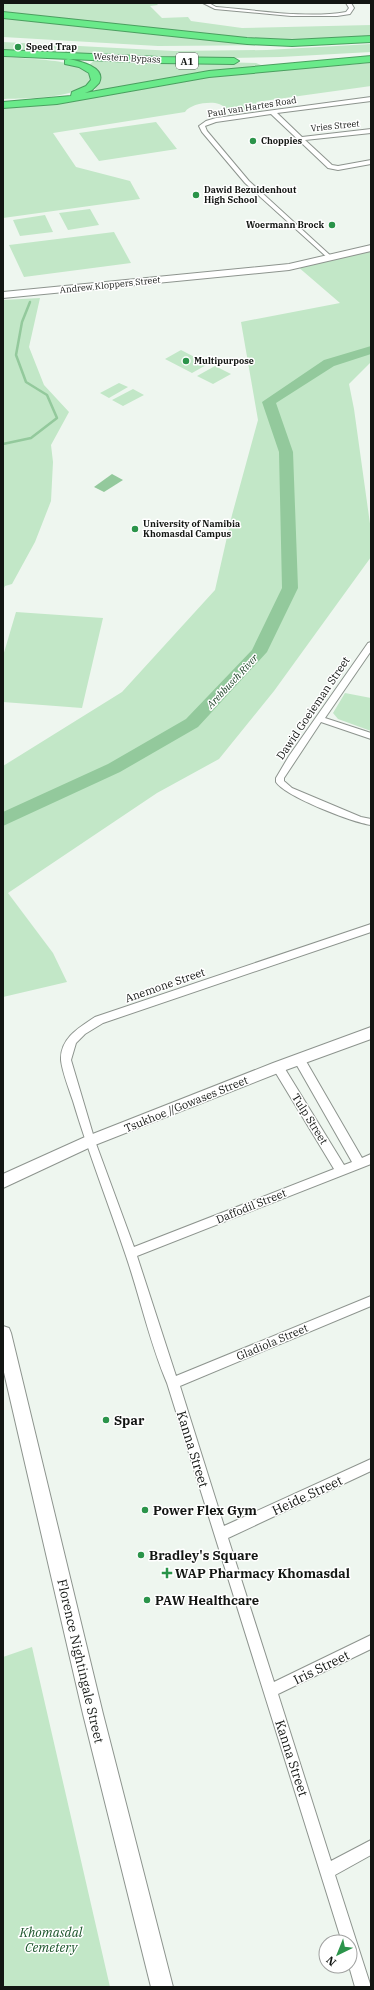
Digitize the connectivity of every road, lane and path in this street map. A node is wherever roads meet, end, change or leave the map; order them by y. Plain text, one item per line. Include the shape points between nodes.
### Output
1 (205, 3) edge
2 (348, 3) edge
3 (3, 15) edge
4 (371, 41) edge
5 (226, 49) dead end
6 (3, 53) edge
7 (371, 54) edge
8 (371, 59) edge
9 (371, 99) edge
10 (3, 101) edge
11 (3, 105) edge
12 (272, 112) junction
13 (371, 131) edge
14 (300, 139) junction
15 (371, 162) edge
16 (371, 248) edge
17 (330, 258) junction
18 (216, 274) junction
19 (3, 292) edge
20 (3, 295) edge
21 (371, 645) edge
22 (360, 659) junction
23 (371, 662) edge
24 (320, 720) junction
25 (371, 736) edge
26 (371, 822) edge
27 (371, 928) edge
28 (371, 1033) edge
29 (299, 1059) junction
30 (278, 1067) junction
31 (90, 1141) junction
32 (371, 1158) edge
33 (359, 1163) junction
34 (341, 1170) junction
35 (3, 1181) edge
36 (131, 1253) junction
37 (371, 1301) edge
38 (3, 1333) edge
39 (173, 1383) junction
40 (371, 1465) edge
41 (220, 1535) junction
42 (371, 1642) edge
43 (270, 1691) junction
44 (371, 1847) edge
45 (327, 1871) junction
46 (347, 1934) edge
47 (358, 1970) edge
48 (162, 1987) edge
49 (363, 1987) edge

1 - 2 street via 215,8 313,15 348,13 352,8
3 - 4 highway via 247,41
4 - 5 highway
6 - 7 highway, Western Bypass / A1 via 218,61
6 - 10 highway via 78,64 92,70 96,81 81,92 65,96
8 - 11 highway via 209,74 57,101
9 - 12 street, Paul van Hartes Road
12 - 14 street
12 - 17 street, Paul van Hartes Road via 208,122 202,128 247,182
13 - 14 street, Vries Street
14 - 15 street via 330,167
16 - 17 street, Andrew Kloppers Street
17 - 18 street, Andrew Kloppers Street via 289,267
18 - 19 street, Andrew Kloppers Street via 147,277
18 - 20 street, Andrew Kloppers Street
21 - 22 street, Dawid Goeieman Street
22 - 23 street
22 - 24 street, Dawid Goeieman Street
24 - 25 street
24 - 26 street, Dawid Goeieman Street via 292,758 280,782 289,790 359,820
27 - 31 street, Anemone Street via 99,1020 82,1030 67,1048 66,1060
28 - 29 street, Tsukhoe //Gowases Street
29 - 30 street, Tsukhoe //Gowases Street
29 - 33 street, Tulp Street
30 - 31 street, Tsukhoe //Gowases Street
30 - 34 street, Tulp Street
31 - 35 street, Tsukhoe //Gowases Street
31 - 36 street, Kanna Street
32 - 33 street, Daffodil Street
33 - 34 street, Daffodil Street
34 - 36 street, Daffodil Street
36 - 39 street, Kanna Street
37 - 39 street, Gladiola Street
38 - 48 street, Florence Nightingale Street via 93,1714
39 - 41 street, Kanna Street
40 - 41 street, Heide Street
41 - 43 street, Kanna Street
42 - 43 street, Iris Street
43 - 45 street, Kanna Street
44 - 45 street
45 - 46 street, Kanna Street
47 - 49 street, Kanna Street

